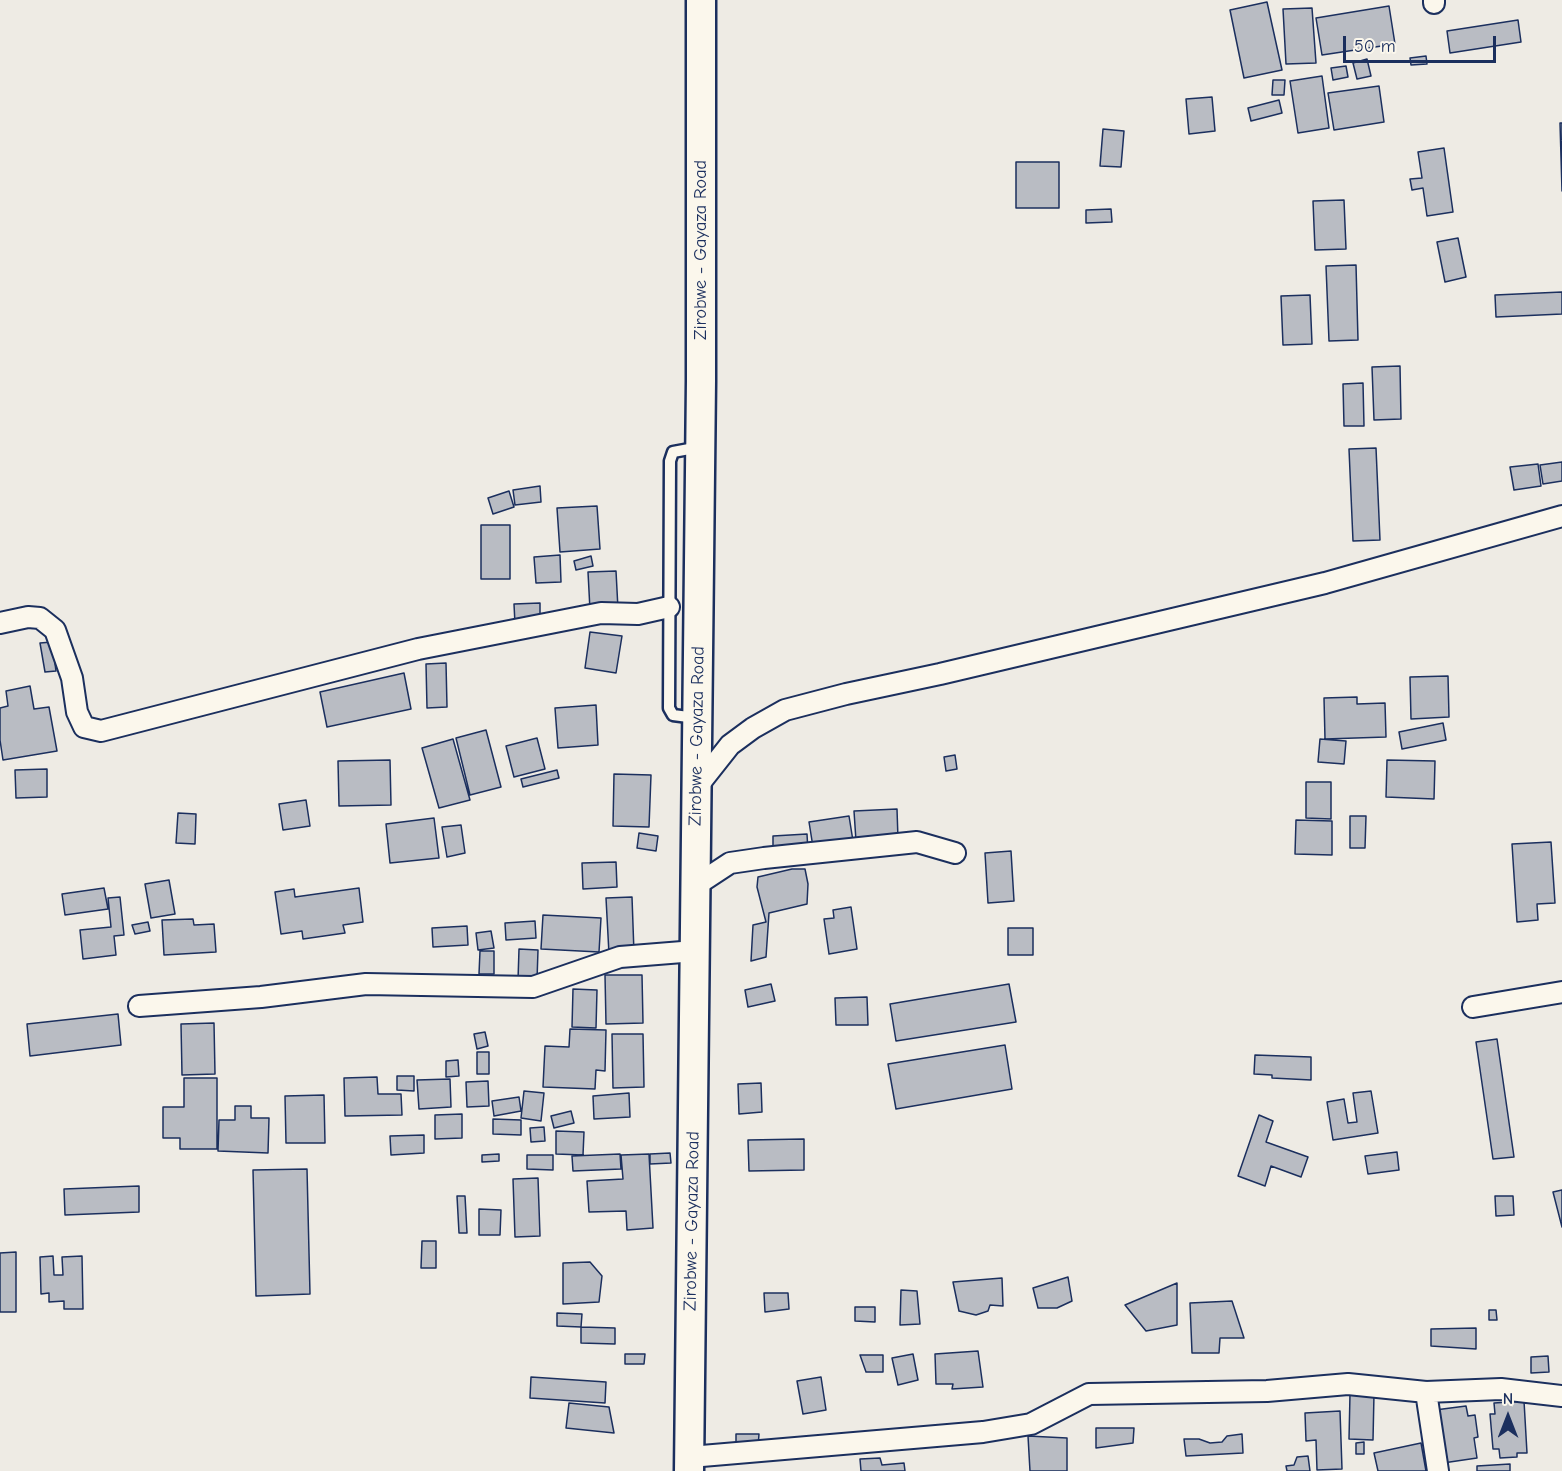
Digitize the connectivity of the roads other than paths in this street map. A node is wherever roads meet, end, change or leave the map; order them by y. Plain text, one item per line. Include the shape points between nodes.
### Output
1 (701, 0) edge
2 (700, 447) junction
3 (1562, 516) edge
4 (669, 607) junction
5 (0, 623) edge
6 (697, 718) junction
7 (696, 788) junction
8 (955, 853) dead end
9 (695, 886) junction
10 (695, 951) junction
11 (1562, 992) edge
12 (139, 1006) dead end
13 (1473, 1007) dead end
14 (1426, 1392) junction
15 (1562, 1396) edge
16 (690, 1464) edge
17 (1438, 1471) edge

1 - 2 street, Zirobwe - Gayaza Road
2 - 4 lane via 673,452 670,461
2 - 6 street, Zirobwe - Gayaza Road
3 - 7 street via 1325,584 785,710 730,745
4 - 5 street via 638,614 601,613 418,649 101,731 84,727 77,712 72,678 55,630 40,618
4 - 6 lane via 669,708 673,716
6 - 7 street, Zirobwe - Gayaza Road
7 - 9 street, Zirobwe - Gayaza Road
8 - 9 street via 917,842 764,858 730,863
9 - 10 street, Zirobwe - Gayaza Road
10 - 12 street via 620,957 532,987 366,984
10 - 16 street, Zirobwe - Gayaza Road
11 - 13 street
14 - 15 street via 1501,1389
14 - 16 street via 1348,1383 1267,1391 1089,1394 1031,1424
14 - 17 street

